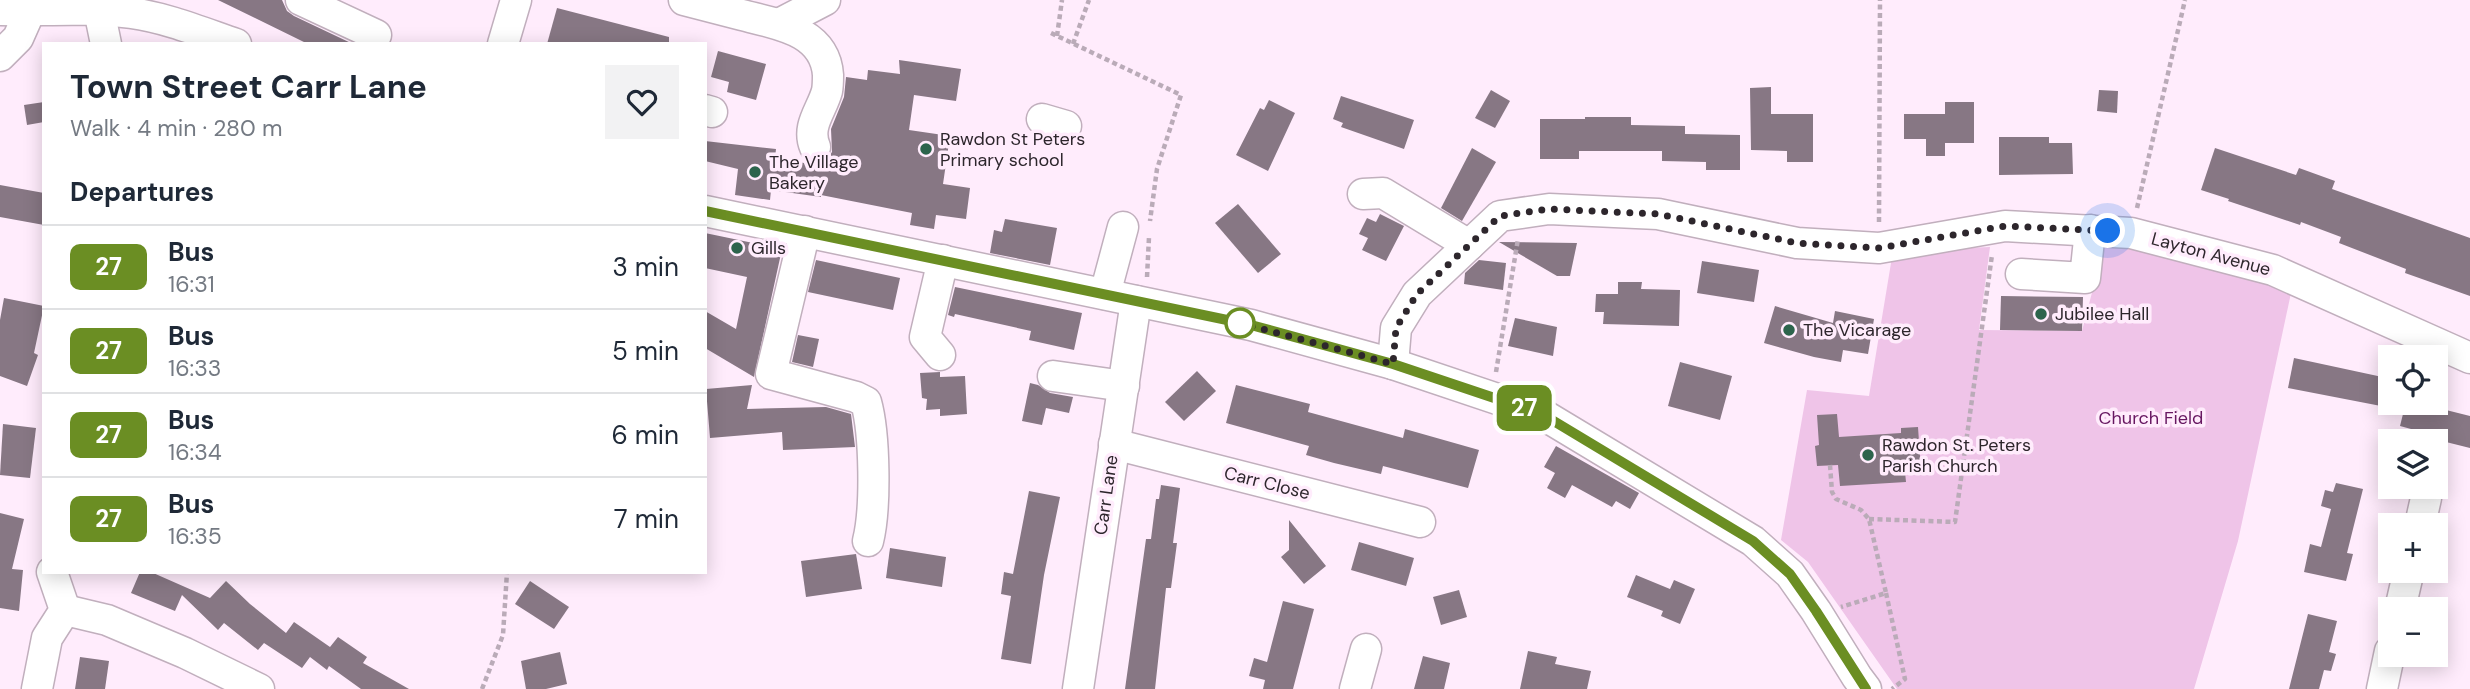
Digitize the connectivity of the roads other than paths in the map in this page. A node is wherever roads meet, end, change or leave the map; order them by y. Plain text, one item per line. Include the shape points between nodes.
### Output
1 (301, 0) edge
2 (516, 0) edge
3 (684, 0) edge
4 (825, 0) edge
5 (131, 6) edge
6 (0, 10) edge
7 (99, 10) junction
8 (30, 11) junction
9 (779, 24) junction
10 (376, 35) edge
11 (106, 42) edge
12 (230, 42) edge
13 (504, 42) edge
14 (0, 56) edge
15 (816, 147) dead end
16 (1363, 194) dead end
17 (707, 211) edge
18 (1123, 227) dead end
19 (2090, 230) junction
20 (805, 232) junction
21 (1469, 246) junction
22 (943, 260) junction
23 (2021, 274) dead end
24 (1105, 294) junction
25 (1141, 302) junction
26 (940, 355) dead end
27 (2470, 358) edge
28 (1393, 364) junction
29 (1053, 376) dead end
30 (1124, 386) junction
31 (1114, 444) junction
32 (1420, 522) dead end
33 (868, 541) dead end
34 (53, 574) edge
35 (65, 610) junction
36 (1366, 649) dead end
37 (2387, 667) edge
38 (37, 689) edge
39 (259, 689) edge
40 (1078, 689) edge
41 (1355, 689) edge
42 (1866, 689) edge
43 (2382, 689) edge

1 - 10 street
2 - 13 street
3 - 9 street
4 - 9 street
5 - 7 street
5 - 12 street
6 - 8 street
7 - 8 street
7 - 11 street
8 - 14 street via 18,38
9 - 15 street via 813,41 825,59 827,91 815,116
16 - 21 street via 1383,193
17 - 20 street
18 - 24 street
19 - 21 street, Layton Avenue via 1995,228 1879,248 1797,243 1658,214 1549,209 1500,216
19 - 23 street via 2085,278
19 - 27 street, Layton Avenue via 2131,233 2273,270
20 - 22 street
20 - 33 street via 771,374 866,402 871,420 872,523
21 - 28 street, Layton Avenue via 1417,294 1396,328
22 - 24 street
22 - 26 street via 925,337
24 - 25 street
25 - 28 street via 1251,325
25 - 30 street, Carr Lane
28 - 42 street via 1542,414 1753,541 1790,574
29 - 30 street
30 - 31 street, Carr Lane
31 - 32 street, Carr Close
31 - 40 street, Carr Lane
34 - 35 street
35 - 38 street via 47,638
35 - 39 street via 107,620
36 - 41 street
37 - 43 street

